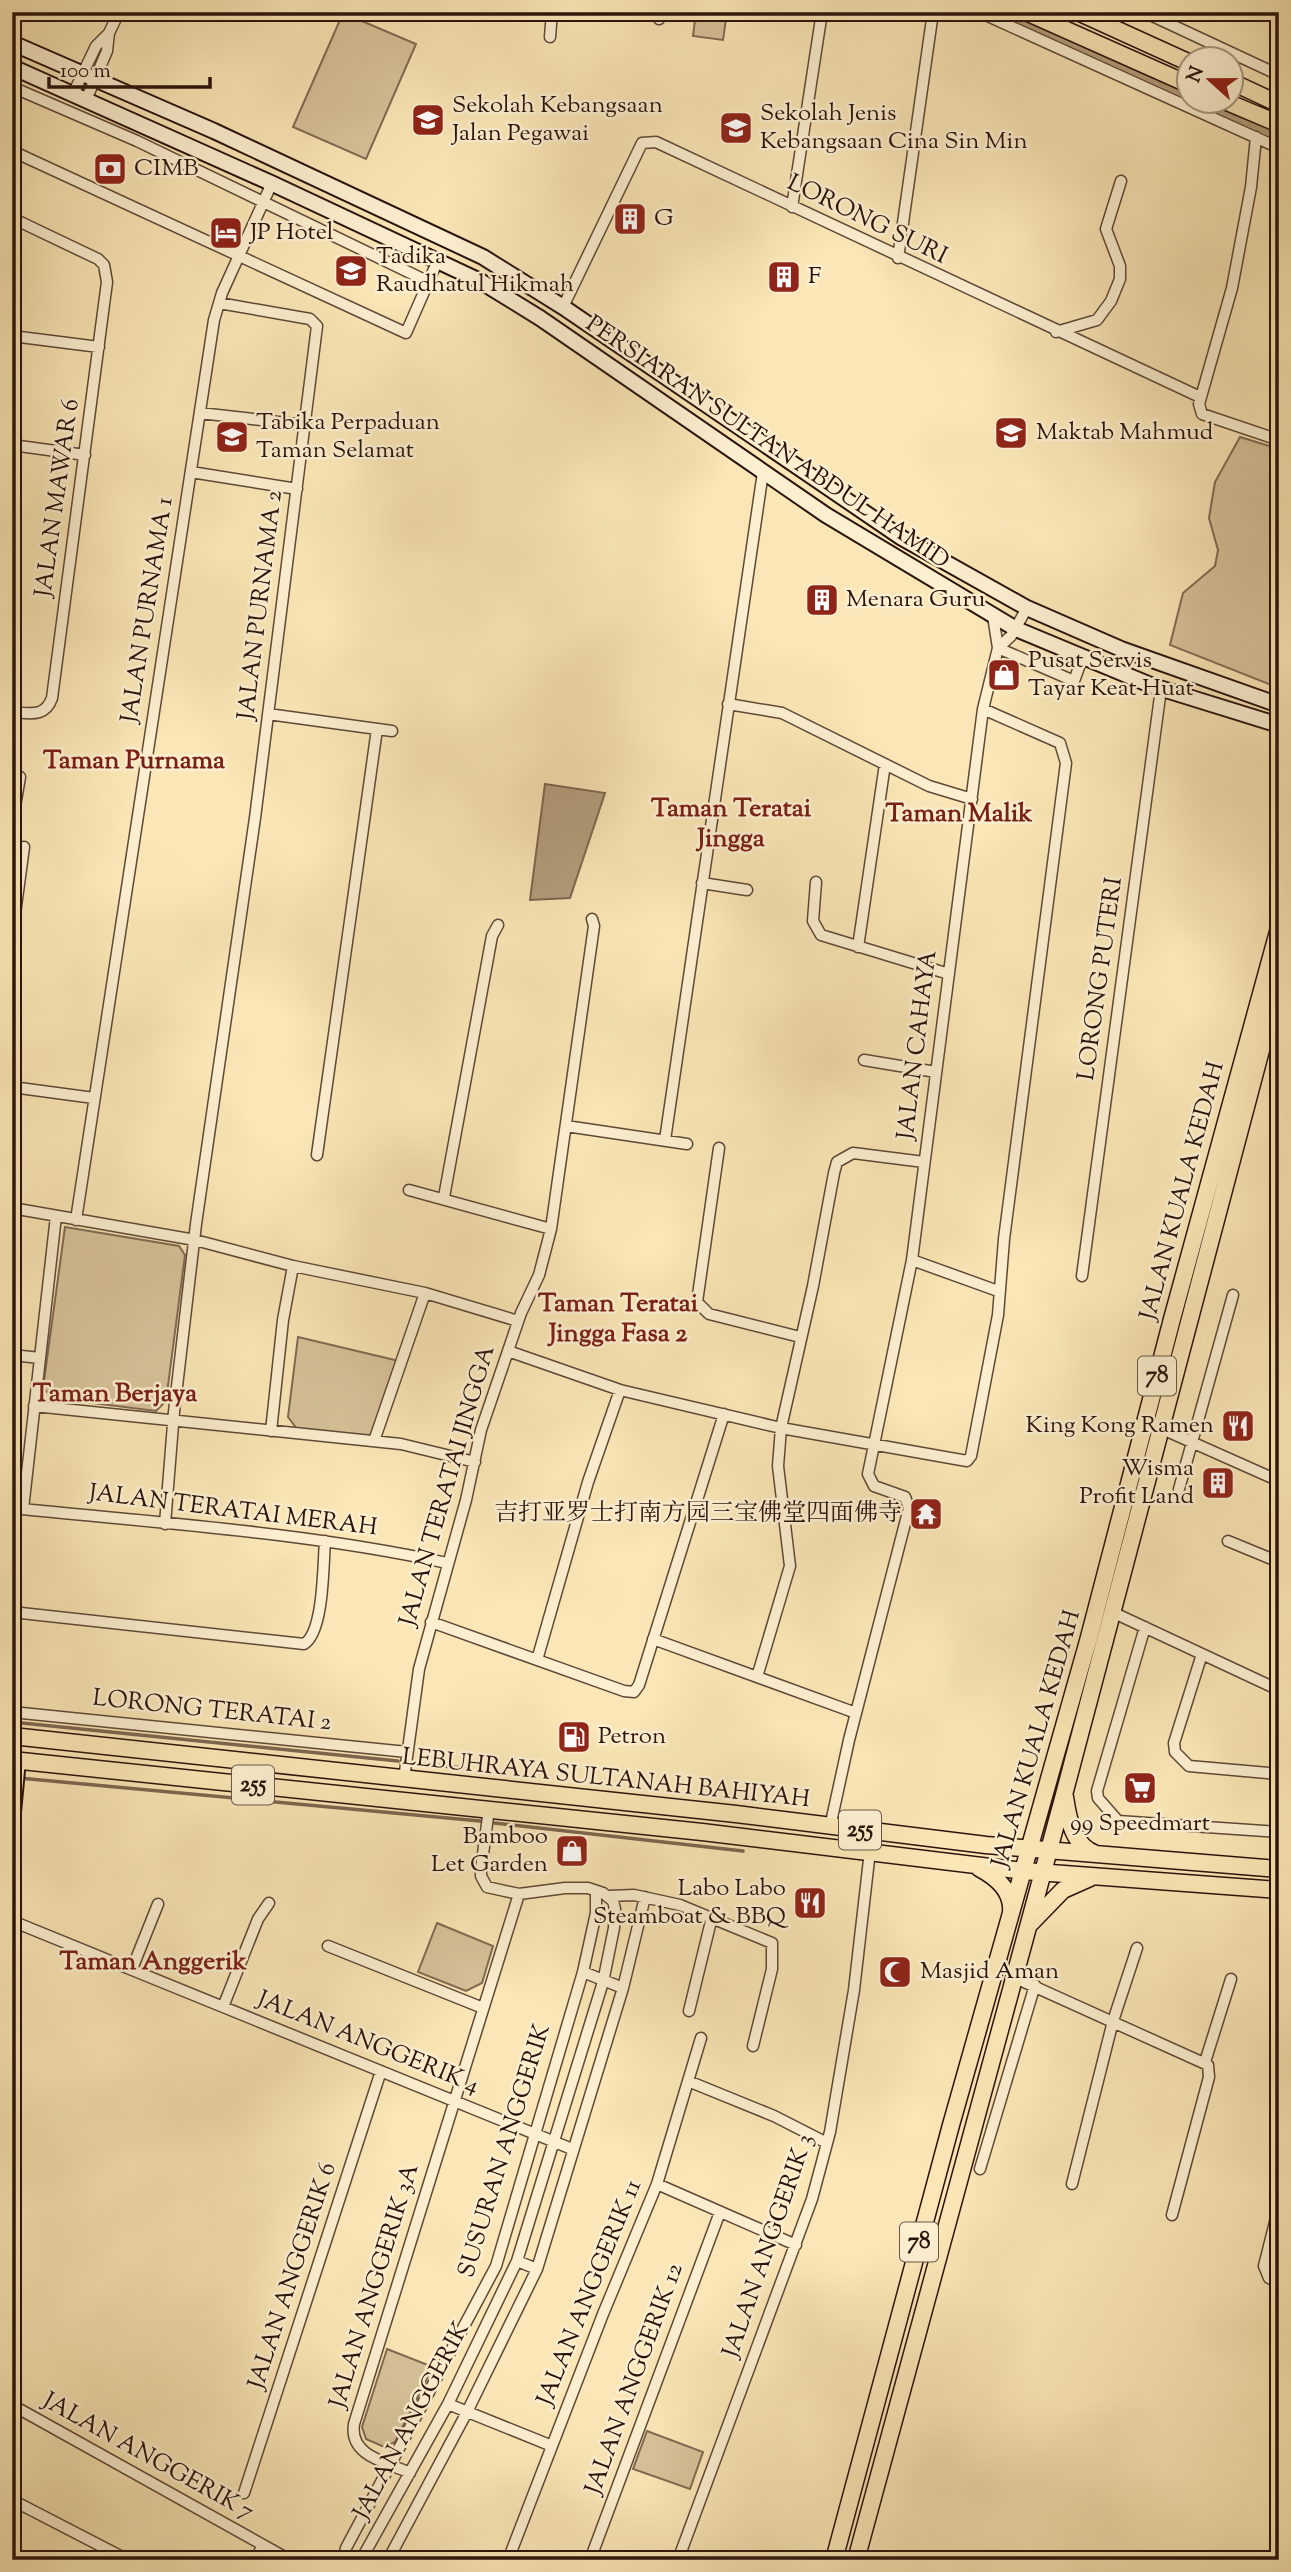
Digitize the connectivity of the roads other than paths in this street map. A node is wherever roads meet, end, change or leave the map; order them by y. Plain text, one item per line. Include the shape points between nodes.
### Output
1 (119, 12) edge
2 (383, 12) edge
3 (393, 12) edge
4 (552, 12) edge
5 (822, 12) edge
6 (933, 12) edge
7 (979, 12) edge
8 (1026, 12) edge
9 (1079, 12) edge
10 (1144, 12) edge
11 (1104, 18) edge
12 (550, 37) dead end
13 (12, 43) edge
14 (1176, 56) edge
15 (12, 67) edge
16 (1279, 75) edge
17 (89, 77) junction
18 (1176, 79) edge
19 (1246, 89) edge
20 (12, 90) edge
21 (80, 97) junction
22 (1279, 104) edge
23 (1246, 110) edge
24 (1279, 124) edge
25 (1255, 137) junction
26 (1279, 148) edge
27 (12, 151) edge
28 (1121, 181) dead end
29 (272, 183) junction
30 (263, 203) junction
31 (792, 207) junction
32 (12, 218) edge
33 (239, 258) junction
34 (898, 258) junction
35 (438, 260) junction
36 (429, 282) junction
37 (219, 303) junction
38 (563, 307) junction
39 (587, 323) junction
40 (1055, 332) junction
41 (12, 336) edge
42 (574, 342) junction
43 (99, 343) junction
44 (1200, 397) junction
45 (200, 414) junction
46 (305, 425) junction
47 (1279, 440) edge
48 (12, 445) edge
49 (85, 455) junction
50 (191, 472) junction
51 (763, 472) junction
52 (297, 489) junction
53 (1027, 608) junction
54 (993, 616) junction
55 (1016, 629) junction
56 (998, 648) junction
57 (1082, 659) junction
58 (1161, 689) junction
59 (728, 704) junction
60 (1279, 705) edge
61 (984, 709) junction
62 (12, 712) edge
63 (268, 714) junction
64 (1279, 725) edge
65 (377, 729) junction
66 (392, 731) dead end
67 (885, 764) junction
68 (20, 777) dead end
69 (972, 799) junction
70 (12, 824) edge
71 (24, 846) dead end
72 (816, 882) dead end
73 (702, 883) junction
74 (747, 890) dead end
75 (592, 919) dead end
76 (498, 925) dead end
77 (1279, 928) edge
78 (12, 936) edge
79 (858, 947) junction
80 (949, 975) junction
81 (1279, 982) edge
82 (864, 1060) dead end
83 (936, 1072) junction
84 (12, 1087) edge
85 (94, 1098) junction
86 (566, 1126) junction
87 (665, 1140) junction
88 (687, 1144) dead end
89 (719, 1148) dead end
90 (317, 1155) dead end
91 (924, 1162) junction
92 (409, 1189) dead end
93 (444, 1197) junction
94 (12, 1208) edge
95 (56, 1216) junction
96 (76, 1220) junction
97 (551, 1229) junction
98 (195, 1240) junction
99 (912, 1260) junction
100 (293, 1266) junction
101 (1082, 1276) dead end
102 (998, 1291) junction
103 (425, 1293) junction
104 (1233, 1295) dead end
105 (518, 1321) junction
106 (800, 1337) junction
107 (508, 1351) junction
108 (12, 1355) edge
109 (40, 1358) junction
110 (620, 1390) junction
111 (34, 1406) junction
112 (724, 1414) junction
113 (174, 1420) junction
114 (780, 1428) junction
115 (1160, 1428) junction
116 (271, 1431) junction
117 (374, 1441) junction
118 (1192, 1442) junction
119 (874, 1445) junction
120 (475, 1462) junction
121 (1279, 1481) edge
122 (1179, 1489) dead end
123 (18, 1508) edge
124 (165, 1524) junction
125 (325, 1541) junction
126 (1228, 1541) dead end
127 (1279, 1562) edge
128 (447, 1563) junction
129 (1112, 1583) junction
130 (12, 1612) edge
131 (1112, 1612) junction
132 (431, 1622) junction
133 (1146, 1628) junction
134 (653, 1639) junction
135 (1202, 1654) junction
136 (537, 1660) junction
137 (757, 1677) junction
138 (1279, 1690) edge
139 (12, 1712) edge
140 (856, 1713) junction
141 (12, 1736) edge
142 (407, 1752) junction
143 (1279, 1774) edge
144 (15, 1777) edge
145 (404, 1779) junction
146 (491, 1789) junction
147 (1065, 1791) junction
148 (636, 1803) junction
149 (489, 1809) junction
150 (12, 1823) edge
151 (614, 1824) junction
152 (1038, 1825) junction
153 (830, 1827) junction
154 (702, 1832) junction
155 (1279, 1832) edge
156 (986, 1845) junction
157 (1030, 1850) junction
158 (870, 1851) junction
159 (1048, 1852) junction
160 (1100, 1855) junction
161 (965, 1864) junction
162 (1279, 1869) edge
163 (1024, 1871) junction
164 (1042, 1872) junction
165 (1094, 1876) junction
166 (1279, 1890) edge
167 (596, 1891) junction
168 (519, 1894) junction
169 (608, 1896) junction
170 (645, 1897) junction
171 (269, 1903) dead end
172 (158, 1904) dead end
173 (712, 1917) junction
174 (12, 1921) edge
175 (1009, 1925) junction
176 (1027, 1927) junction
177 (328, 1946) dead end
178 (1137, 1948) dead end
179 (132, 1969) junction
180 (583, 1972) junction
181 (1013, 1977) junction
182 (1231, 1979) dead end
183 (603, 1982) junction
184 (1035, 1985) junction
185 (623, 1988) junction
186 (223, 2007) junction
187 (484, 2008) junction
188 (689, 2011) dead end
189 (1113, 2021) junction
190 (701, 2038) dead end
191 (753, 2046) dead end
192 (1205, 2062) junction
193 (381, 2071) junction
194 (688, 2081) junction
195 (455, 2101) junction
196 (951, 2125) junction
197 (971, 2131) junction
198 (534, 2133) junction
199 (552, 2141) junction
200 (827, 2143) junction
201 (572, 2149) junction
202 (980, 2169) dead end
203 (657, 2184) junction
204 (1072, 2184) dead end
205 (1279, 2206) edge
206 (720, 2212) junction
207 (1172, 2215) dead end
208 (796, 2245) junction
209 (517, 2261) junction
210 (537, 2269) junction
211 (1279, 2283) edge
212 (448, 2404) junction
213 (12, 2405) edge
214 (467, 2412) junction
215 (552, 2446) junction
216 (392, 2465) junction
217 (410, 2473) junction
218 (244, 2493) dead end
219 (12, 2500) edge
220 (262, 2546) junction
221 (128, 2560) edge
222 (256, 2560) edge
223 (290, 2560) edge
224 (347, 2560) edge
225 (361, 2560) edge
226 (388, 2560) edge
227 (508, 2560) edge
228 (590, 2560) edge
229 (678, 2560) edge
230 (834, 2560) edge
231 (856, 2560) edge

1 - 17 street via 96,46
2 - 3 street
4 - 12 street
5 - 31 street
6 - 34 street
7 - 25 street
8 - 18 main road
9 - 11 main road
10 - 16 street
11 - 14 main road
13 - 17 main road, PERSIARAN SULTAN ABDUL HAMID
15 - 21 main road, PERSIARAN SULTAN ABDUL HAMID
17 - 21 street
17 - 38 main road, PERSIARAN SULTAN ABDUL HAMID via 444,237
19 - 22 main road
20 - 30 street via 138,141
21 - 29 main road, PERSIARAN SULTAN ABDUL HAMID
23 - 24 main road
25 - 26 street
25 - 44 street via 1251,187 1232,288
27 - 33 street
28 - 40 street via 1106,229 1120,267 1117,289 1097,320
29 - 30 street, JALAN PURNAMA 1
29 - 35 main road, PERSIARAN SULTAN ABDUL HAMID
30 - 33 street, JALAN PURNAMA 1
30 - 36 street
31 - 34 street, LORONG SURI
31 - 38 street, LORONG SURI via 656,142 642,142
32 - 43 street, JALAN MAWAR 6 via 104,265 107,282
33 - 36 street via 406,333
33 - 37 street, JALAN PURNAMA 1
34 - 40 street, LORONG SURI
35 - 36 street
35 - 42 main road, PERSIARAN SULTAN ABDUL HAMID via 480,281
37 - 45 street, JALAN PURNAMA 1
37 - 46 street, JALAN PURNAMA 2 via 315,321
38 - 39 main road, PERSIARAN SULTAN ABDUL HAMID
39 - 42 main road
39 - 53 main road, PERSIARAN SULTAN ABDUL HAMID via 902,538
40 - 44 street, LORONG SURI
41 - 43 street
42 - 51 main road, PERSIARAN SULTAN ABDUL HAMID
43 - 49 street, JALAN MAWAR 6
44 - 47 street via 1202,414
45 - 46 street
45 - 50 street, JALAN PURNAMA 1
46 - 52 street, JALAN PURNAMA 2
48 - 49 street
49 - 62 street, JALAN MAWAR 6 via 52,698 42,712
50 - 52 street
50 - 85 street, JALAN PURNAMA 1
51 - 54 main road, PERSIARAN SULTAN ABDUL HAMID
51 - 59 street
52 - 63 street, JALAN PURNAMA 2
53 - 55 street
53 - 60 main road, PERSIARAN SULTAN ABDUL HAMID via 1121,649
54 - 55 main road, PERSIARAN SULTAN ABDUL HAMID
54 - 56 street, JALAN CAHAYA
55 - 56 street
55 - 57 main road, PERSIARAN SULTAN ABDUL HAMID
56 - 57 street via 1074,681
56 - 61 street, JALAN CAHAYA
57 - 58 main road, PERSIARAN SULTAN ABDUL HAMID
58 - 64 main road, PERSIARAN SULTAN ABDUL HAMID
58 - 101 street, LORONG PUTERI
59 - 67 street via 778,711
59 - 73 street
61 - 69 street, JALAN CAHAYA
61 - 102 street via 1060,743 1066,762
63 - 65 street
63 - 98 street, JALAN PURNAMA 2
65 - 66 street
65 - 90 street
67 - 69 street via 929,786
67 - 79 street
68 - 70 street
69 - 80 street, JALAN CAHAYA
71 - 78 street
72 - 79 street via 815,929 821,936
73 - 74 street
73 - 87 street
75 - 86 street, JALAN TERATAI JINGGA
76 - 93 street via 492,936
77 - 129 main road, JALAN KUALA KEDAH / 78 via 1175,1307
79 - 80 street
80 - 83 street, JALAN CAHAYA
81 - 115 main road, JALAN KUALA KEDAH / 78
82 - 83 street
83 - 91 street, JALAN CAHAYA
84 - 85 street
85 - 96 street, JALAN PURNAMA 1
86 - 87 street
86 - 97 street, JALAN TERATAI JINGGA
87 - 88 street
89 - 106 street via 697,1302 709,1314
91 - 99 street, JALAN CAHAYA
91 - 106 street via 853,1153 837,1162
92 - 93 street
93 - 97 street
94 - 95 street
95 - 96 street
95 - 109 street
96 - 98 street
97 - 105 street, JALAN TERATAI JINGGA via 539,1275
98 - 100 street
98 - 113 street, JALAN PURNAMA 2
99 - 102 street
99 - 119 street, JALAN CAHAYA
100 - 103 street
100 - 116 street
102 - 119 street via 998,1315 967,1461
103 - 105 street
103 - 117 street
104 - 118 street
105 - 107 street, JALAN TERATAI JINGGA
106 - 114 street
107 - 110 street
107 - 120 street, JALAN TERATAI JINGGA
108 - 109 street
109 - 111 street
110 - 112 street
110 - 136 street via 588,1482
111 - 113 street
111 - 123 street
112 - 114 street
112 - 134 street
113 - 116 street
113 - 124 street, JALAN PURNAMA 2
114 - 119 street
114 - 137 street via 778,1466 790,1566
115 - 118 street
115 - 129 main road, JALAN KUALA KEDAH / 78
116 - 117 street
117 - 120 street
118 - 121 street
118 - 122 street
119 - 140 street, JALAN CAHAYA via 869,1481 905,1497 909,1508
120 - 128 street, JALAN TERATAI JINGGA
123 - 124 street, JALAN TERATAI MERAH
124 - 125 street, JALAN TERATAI MERAH
125 - 128 street, JALAN TERATAI MERAH
125 - 130 street via 317,1626 304,1643
126 - 127 street
128 - 132 street, JALAN TERATAI JINGGA
129 - 131 main road, JALAN KUALA KEDAH / 78
129 - 152 main road, JALAN KUALA KEDAH / 78
131 - 133 street
131 - 147 main road, JALAN KUALA KEDAH / 78
132 - 136 street
132 - 142 street, JALAN TERATAI JINGGA
133 - 135 street
133 - 155 street via 1098,1798 1118,1821
134 - 136 street via 634,1692
134 - 137 street
135 - 138 street
135 - 143 street via 1175,1752 1189,1766
137 - 140 street
139 - 142 street, LORONG TERATAI 2
140 - 153 street
141 - 145 main road, LEBUHRAYA SULTANAH BAHIYAH / 255
142 - 145 street, JALAN TERATAI JINGGA
144 - 149 main road, LEBUHRAYA SULTANAH BAHIYAH / 255
144 - 150 main road
145 - 146 main road, LEBUHRAYA SULTANAH BAHIYAH / 255
146 - 148 main road, LEBUHRAYA SULTANAH BAHIYAH / 255
146 - 151 main road via 528,1800 607,1809 614,1813
147 - 159 main road, JALAN KUALA KEDAH / 78
147 - 160 main road via 1077,1839 1087,1851
148 - 153 main road, LEBUHRAYA SULTANAH BAHIYAH / 255
148 - 154 main road via 637,1816
149 - 151 main road, LEBUHRAYA SULTANAH BAHIYAH / 255
149 - 168 street via 483,1882
151 - 154 main road, LEBUHRAYA SULTANAH BAHIYAH / 255
152 - 156 main road via 1013,1840
152 - 157 main road, JALAN KUALA KEDAH / 78
153 - 156 main road, LEBUHRAYA SULTANAH BAHIYAH / 255
154 - 158 main road, LEBUHRAYA SULTANAH BAHIYAH / 255
156 - 157 main road, LEBUHRAYA SULTANAH BAHIYAH / 255
157 - 159 main road, LEBUHRAYA SULTANAH BAHIYAH / 255
157 - 163 main road, JALAN KUALA KEDAH / 78
158 - 161 main road, LEBUHRAYA SULTANAH BAHIYAH / 255
158 - 200 street, JALAN ANGGERIK 3 via 854,1990
159 - 160 main road, LEBUHRAYA SULTANAH BAHIYAH / 255
159 - 164 main road, JALAN KUALA KEDAH / 78
160 - 162 main road, LEBUHRAYA SULTANAH BAHIYAH / 255
161 - 163 main road, LEBUHRAYA SULTANAH BAHIYAH / 255
161 - 175 main road via 996,1877 1012,1907
163 - 164 main road, LEBUHRAYA SULTANAH BAHIYAH / 255
163 - 175 main road, JALAN KUALA KEDAH / 78
164 - 165 main road, LEBUHRAYA SULTANAH BAHIYAH / 255
164 - 176 main road, JALAN KUALA KEDAH / 78
165 - 166 main road, LEBUHRAYA SULTANAH BAHIYAH / 255
165 - 176 main road via 1063,1890
167 - 168 street via 565,1888
167 - 169 street
167 - 180 street, SUSURAN ANGGERIK
168 - 187 street
169 - 170 street
169 - 183 street, JALAN ANGGERIK via 615,1916
170 - 173 street
170 - 185 street
171 - 186 street via 258,1919
172 - 179 street
173 - 188 street
173 - 191 street via 767,1939 774,1947
174 - 179 street, JALAN ANGGERIK 4
175 - 196 main road, JALAN KUALA KEDAH / 78
176 - 181 main road, JALAN KUALA KEDAH / 78
177 - 187 street
178 - 189 street
179 - 186 street, JALAN ANGGERIK 4
180 - 183 street
180 - 198 street, SUSURAN ANGGERIK
181 - 184 street
181 - 197 main road, JALAN KUALA KEDAH / 78
182 - 192 street
183 - 185 street
183 - 199 street, JALAN ANGGERIK
184 - 189 street
184 - 202 street
185 - 201 street
186 - 193 street, JALAN ANGGERIK 4
187 - 195 street
189 - 192 street
189 - 204 street
190 - 194 street, JALAN ANGGERIK 11
192 - 207 street via 1209,2077
193 - 195 street, JALAN ANGGERIK 4
193 - 218 street, JALAN ANGGERIK 6
194 - 200 street
194 - 203 street, JALAN ANGGERIK 11
195 - 198 street, JALAN ANGGERIK 4
195 - 216 street, JALAN ANGGERIK 3A via 354,2424 356,2445 362,2452
196 - 197 main road
196 - 230 main road, JALAN KUALA KEDAH / 78
197 - 231 main road, JALAN KUALA KEDAH / 78
198 - 199 street, JALAN ANGGERIK 4
198 - 216 street, SUSURAN ANGGERIK via 496,2266
199 - 201 street, JALAN ANGGERIK 4
199 - 209 street, JALAN ANGGERIK
200 - 208 street, JALAN ANGGERIK 3
201 - 210 street
203 - 206 street
203 - 215 street, JALAN ANGGERIK 11
205 - 211 street via 1264,2266 1269,2278
206 - 208 street
206 - 228 street, JALAN ANGGERIK 12
208 - 229 street, JALAN ANGGERIK 3
209 - 210 street
209 - 212 street, JALAN ANGGERIK
210 - 214 street
212 - 214 street
212 - 217 street, JALAN ANGGERIK
213 - 220 street, JALAN ANGGERIK 7
214 - 215 street
214 - 226 street
215 - 227 street, JALAN ANGGERIK 11
216 - 217 street
216 - 224 street, SUSURAN ANGGERIK via 346,2548
217 - 225 street, JALAN ANGGERIK
219 - 221 street
220 - 222 street
220 - 223 street, JALAN ANGGERIK 7

